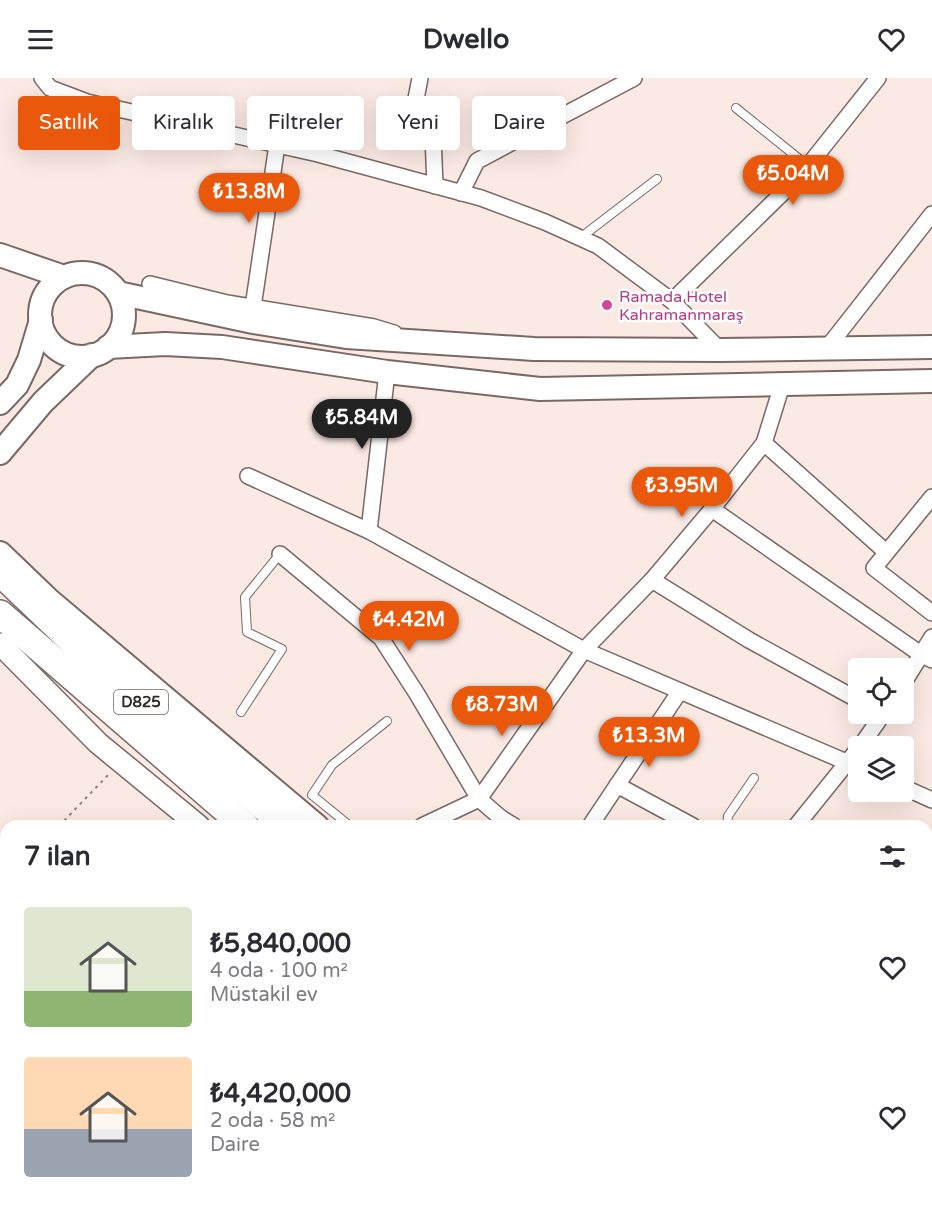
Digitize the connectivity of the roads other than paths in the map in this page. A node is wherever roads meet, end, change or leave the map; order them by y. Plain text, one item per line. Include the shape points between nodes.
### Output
1 (42, 78) edge
2 (420, 78) edge
3 (634, 78) edge
4 (878, 78) edge
5 (736, 108) dead end
6 (247, 138) edge
7 (276, 150) edge
8 (296, 150) edge
9 (808, 166) junction
10 (657, 179) dead end
11 (435, 186) junction
12 (461, 193) junction
13 (932, 214) edge
14 (580, 238) junction
15 (0, 255) edge
16 (0, 269) edge
17 (56, 284) junction
18 (150, 284) dead end
19 (118, 293) junction
20 (672, 301) junction
21 (254, 307) junction
22 (41, 320) junction
23 (429, 342) junction
24 (932, 347) edge
25 (827, 348) junction
26 (720, 350) junction
27 (100, 351) junction
28 (387, 372) junction
29 (932, 381) edge
30 (782, 385) junction
31 (0, 403) edge
32 (764, 443) junction
33 (0, 453) edge
34 (248, 477) dead end
35 (932, 497) edge
36 (712, 509) junction
37 (369, 531) junction
38 (886, 552) junction
39 (0, 553) edge
40 (280, 554) joint
41 (0, 572) edge
42 (652, 580) junction
43 (932, 613) edge
44 (0, 614) edge
45 (932, 637) edge
46 (0, 644) edge
47 (584, 650) junction
48 (927, 658) edge
49 (914, 672) edge
50 (680, 691) junction
51 (848, 694) edge
52 (242, 712) dead end
53 (387, 721) dead end
54 (848, 763) edge
55 (848, 770) edge
56 (754, 778) dead end
57 (617, 785) junction
58 (914, 792) edge
59 (479, 799) junction
60 (932, 800) edge
61 (192, 820) edge
62 (238, 820) edge
63 (279, 820) edge
64 (310, 820) edge
65 (343, 820) edge
66 (435, 820) edge
67 (504, 820) edge
68 (594, 820) edge
69 (682, 820) edge
70 (728, 820) edge
71 (802, 820) edge

1 - 6 street via 50,88 87,102
2 - 11 street via 415,104 433,136
3 - 12 street via 477,161
4 - 9 street
5 - 9 lane
7 - 21 street
8 - 11 street
9 - 20 street
10 - 14 lane
11 - 12 street
12 - 14 street
13 - 25 street
14 - 20 street via 598,246
15 - 17 main road
16 - 17 main road
17 - 19 main road via 72,274 90,274 106,280
17 - 22 main road via 42,303
18 - 21 street
19 - 23 main road via 346,337
19 - 27 main road via 124,318 119,334
20 - 26 street
21 - 23 street via 374,327
22 - 27 main road via 47,336 59,349 75,356
22 - 31 main road via 17,385
23 - 26 main road via 534,349
24 - 25 main road
25 - 26 main road
27 - 28 main road via 165,344 222,347
27 - 33 main road via 43,402
28 - 30 main road via 540,389
28 - 37 street
29 - 30 main road
30 - 32 street
32 - 36 street
32 - 38 street
34 - 37 street
35 - 38 street
36 - 42 street
36 - 48 street
37 - 47 street
38 - 43 street via 874,568
39 - 64 main road via 49,600
40 - 52 lane via 245,597 247,632 282,649
40 - 59 street via 381,638
41 - 63 highway, D825 via 90,658
42 - 47 street
42 - 51 street
44 - 62 highway, D825
45 - 48 street
46 - 61 main road via 98,743
47 - 50 street
47 - 59 street
48 - 49 street
50 - 54 street
50 - 57 street
53 - 65 lane via 332,765 312,795
55 - 71 street
56 - 70 lane
57 - 68 street
57 - 69 street
58 - 60 street
59 - 66 street
59 - 67 street

